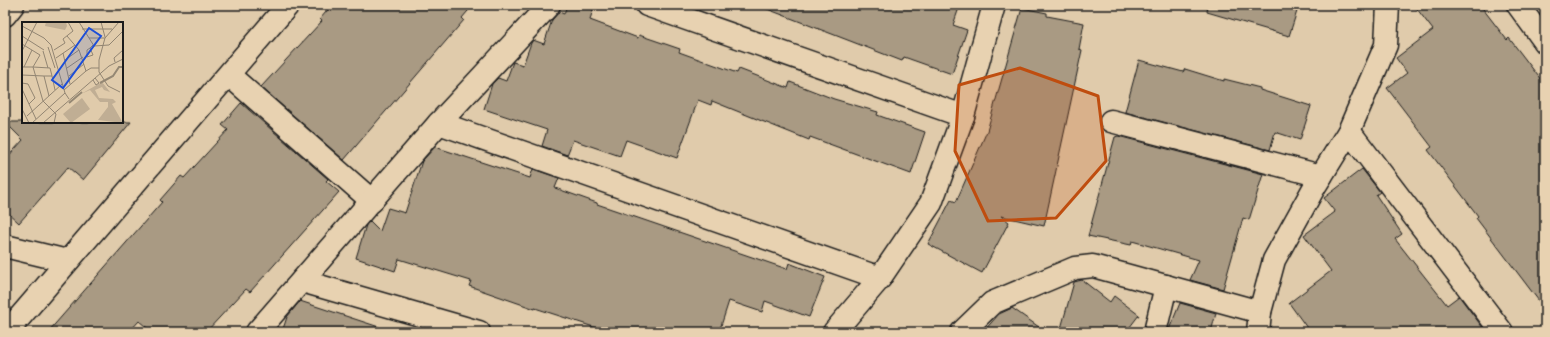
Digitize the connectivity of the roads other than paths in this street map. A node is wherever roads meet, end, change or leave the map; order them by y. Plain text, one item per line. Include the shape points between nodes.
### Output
1 (14, 5) edge
2 (288, 5) edge
3 (549, 5) edge
4 (647, 5) edge
5 (994, 5) edge
6 (1388, 5) edge
7 (1518, 5) edge
8 (5, 15) edge
9 (1545, 42) edge
10 (229, 75) junction
11 (963, 116) junction
12 (1111, 121) dead end
13 (439, 123) junction
14 (1349, 131) junction
15 (1321, 176) junction
16 (372, 201) junction
17 (5, 246) edge
18 (67, 260) junction
19 (880, 278) junction
20 (302, 281) junction
21 (1166, 286) junction
22 (1259, 322) edge
23 (6, 332) edge
24 (256, 332) edge
25 (480, 332) edge
26 (834, 332) edge
27 (962, 332) edge
28 (1155, 332) edge
29 (1502, 332) edge

1 - 8 street
2 - 10 street
3 - 13 street
4 - 11 street
5 - 11 street
6 - 14 street via 1386,45
7 - 9 street
10 - 16 street
10 - 18 street
11 - 19 street via 931,203
12 - 15 street
13 - 16 street
13 - 19 street
14 - 15 street
14 - 29 street
15 - 22 street via 1274,260
16 - 20 street
17 - 18 street
18 - 23 street
19 - 26 street
20 - 24 street
20 - 25 street
21 - 22 street
21 - 27 street via 1093,266 1075,268 992,303
21 - 28 street

